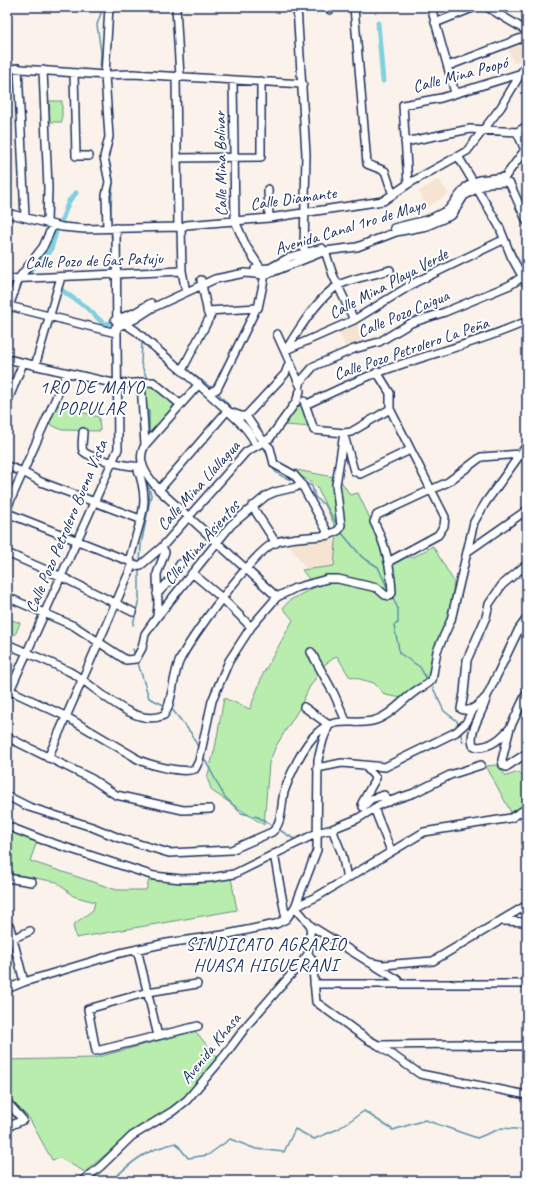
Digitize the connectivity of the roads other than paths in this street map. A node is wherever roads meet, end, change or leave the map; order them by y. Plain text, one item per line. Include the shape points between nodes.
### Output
1 (109, 7) edge
2 (176, 7) edge
3 (297, 7) edge
4 (354, 7) edge
5 (430, 7) edge
6 (475, 7) edge
7 (488, 7) edge
8 (435, 23) junction
9 (527, 31) edge
10 (527, 36) edge
11 (527, 63) edge
12 (448, 66) junction
13 (7, 68) edge
14 (18, 68) junction
15 (43, 70) junction
16 (74, 73) junction
17 (522, 73) junction
18 (105, 75) junction
19 (178, 77) junction
20 (233, 80) junction
21 (261, 81) junction
22 (303, 84) junction
23 (455, 93) junction
24 (527, 126) edge
25 (485, 129) junction
26 (517, 132) junction
27 (405, 142) junction
28 (526, 148) edge
29 (89, 156) dead end
30 (458, 156) junction
31 (177, 158) junction
32 (235, 158) junction
33 (408, 184) junction
34 (474, 186) junction
35 (268, 189) dead end
36 (393, 195) junction
37 (7, 213) edge
38 (304, 213) junction
39 (25, 217) junction
40 (269, 218) junction
41 (235, 221) junction
42 (527, 222) edge
43 (50, 224) junction
44 (179, 227) junction
45 (107, 228) junction
46 (116, 228) junction
47 (503, 240) junction
48 (325, 251) junction
49 (306, 252) junction
50 (390, 270) dead end
51 (182, 271) junction
52 (264, 272) junction
53 (116, 275) junction
54 (61, 277) junction
55 (522, 277) junction
56 (7, 278) edge
57 (20, 278) junction
58 (201, 282) junction
59 (527, 285) edge
60 (338, 286) junction
61 (185, 287) junction
62 (8, 309) edge
63 (256, 309) junction
64 (210, 313) junction
65 (49, 316) junction
66 (115, 320) junction
67 (354, 320) junction
68 (527, 320) edge
69 (126, 324) junction
70 (116, 331) junction
71 (277, 334) dead end
72 (286, 350) junction
73 (7, 359) edge
74 (290, 361) junction
75 (24, 363) junction
76 (35, 366) junction
77 (182, 370) junction
78 (378, 372) junction
79 (67, 373) junction
80 (141, 382) junction
81 (300, 382) junction
82 (117, 384) junction
83 (199, 384) junction
84 (300, 391) junction
85 (209, 393) junction
86 (7, 403) edge
87 (180, 404) junction
88 (305, 404) junction
89 (390, 409) junction
90 (228, 411) junction
91 (246, 416) junction
92 (83, 432) dead end
93 (344, 433) junction
94 (264, 442) junction
95 (145, 445) junction
96 (256, 445) junction
97 (527, 445) edge
98 (410, 450) junction
99 (521, 454) junction
100 (113, 462) junction
101 (7, 466) edge
102 (140, 466) junction
103 (24, 472) junction
104 (301, 483) junction
105 (159, 490) junction
106 (431, 490) junction
107 (94, 500) junction
108 (252, 506) junction
109 (7, 508) edge
110 (527, 510) edge
111 (7, 513) edge
112 (189, 517) junction
113 (140, 519) junction
114 (329, 535) junction
115 (78, 541) junction
116 (217, 542) junction
117 (276, 543) junction
118 (162, 547) junction
119 (7, 552) edge
120 (467, 552) junction
121 (388, 562) junction
122 (131, 564) junction
123 (180, 564) dead end
124 (527, 564) edge
125 (246, 569) junction
126 (192, 573) junction
127 (62, 577) junction
128 (157, 594) junction
129 (7, 597) edge
130 (277, 597) junction
131 (222, 598) junction
132 (116, 603) junction
133 (133, 612) dead end
134 (45, 614) junction
135 (157, 617) junction
136 (527, 618) edge
137 (251, 627) junction
138 (99, 641) junction
139 (7, 644) edge
140 (27, 652) junction
141 (311, 652) dead end
142 (82, 680) junction
143 (8, 692) edge
144 (527, 692) edge
145 (487, 696) junction
146 (304, 707) dead end
147 (474, 708) junction
148 (65, 716) junction
149 (346, 721) junction
150 (330, 725) junction
151 (510, 728) junction
152 (7, 737) edge
153 (527, 753) edge
154 (48, 758) junction
155 (364, 765) junction
156 (481, 765) dead end
157 (318, 768) junction
158 (7, 796) edge
159 (389, 802) junction
160 (374, 808) junction
161 (527, 808) edge
162 (210, 809) dead end
163 (7, 826) edge
164 (332, 829) junction
165 (317, 833) junction
166 (391, 851) junction
167 (274, 854) junction
168 (7, 878) edge
169 (347, 878) junction
170 (32, 882) dead end
171 (527, 905) edge
172 (295, 907) junction
173 (286, 919) junction
174 (503, 920) junction
175 (527, 922) edge
176 (311, 926) junction
177 (7, 927) edge
178 (30, 931) dead end
179 (10, 940) edge
180 (137, 949) junction
181 (308, 954) junction
182 (368, 962) junction
183 (24, 982) junction
184 (197, 984) dead end
185 (314, 984) junction
186 (398, 984) junction
187 (527, 984) edge
188 (7, 989) edge
189 (148, 992) junction
190 (198, 1026) dead end
191 (158, 1036) junction
192 (378, 1045) junction
193 (527, 1046) edge
194 (527, 1095) edge
195 (7, 1102) edge
196 (7, 1127) edge
197 (83, 1181) edge

1 - 18 street
2 - 19 street
3 - 22 street
4 - 36 street via 367,164 385,171
5 - 8 street
6 - 8 street
7 - 9 street
8 - 12 street
10 - 12 street
11 - 17 street, Calle Diamante
12 - 23 street
13 - 14 street
14 - 15 street
14 - 39 street
15 - 16 street
15 - 43 street
16 - 18 street
16 - 29 street via 76,156
17 - 23 street, Calle Mina Poopó
17 - 25 street, Calle Diamante
18 - 19 street
18 - 45 street via 109,137 104,157 109,182 106,195
19 - 20 street
19 - 31 street
20 - 21 street
20 - 32 street, Calle Mina Bolivar
21 - 22 street
21 - 32 street via 261,157
22 - 38 street via 306,154
23 - 27 street, Calle Mina Poopó via 402,107
24 - 26 street
25 - 26 street
25 - 27 street via 470,129
25 - 30 street, Calle Diamante via 467,151
26 - 28 street
27 - 33 street
28 - 34 street, Avenida Canal 1ro de Mayo via 505,177 483,178
30 - 33 street, Calle Diamante
30 - 34 street
31 - 32 street
31 - 44 street
32 - 41 street, Calle Mina Bolivar
33 - 36 street, Calle Diamante
34 - 42 street, Avenida Canal 1ro de Mayo via 505,182 510,184
34 - 47 street via 499,226
34 - 48 street, Avenida Canal 1ro de Mayo via 452,214 427,226 396,232 357,247
34 - 49 street, Avenida Canal 1ro de Mayo via 459,195 453,206 430,219 400,226 356,243
35 - 40 street
36 - 38 street, Calle Diamante via 383,201
37 - 39 street, Calle Diamante
38 - 40 street, Calle Diamante
38 - 49 street
39 - 43 street, Calle Diamante
40 - 41 street, Calle Diamante
41 - 44 street, Calle Diamante via 186,224
41 - 52 street, Calle Mina Bolivar via 246,246
43 - 45 street, Calle Diamante via 85,229
43 - 57 street via 43,246
44 - 46 street, Calle Diamante
44 - 51 street
45 - 46 street, Calle Diamante
46 - 53 street, Calle Pozo Petrolero Buena Vista
47 - 55 street
47 - 67 street, Calle Mina Playa Verde via 416,282
48 - 52 street, Avenida Canal 1ro de Mayo
48 - 60 street
49 - 52 street, Avenida Canal 1ro de Mayo
50 - 60 street
51 - 53 street, Calle Pozo de Gas Patuju
51 - 61 street
52 - 58 street, Avenida Canal 1ro de Mayo via 236,274
52 - 63 street via 260,306
53 - 54 street, Calle Pozo de Gas Patuju
53 - 66 street, Calle Pozo Petrolero Buena Vista
54 - 57 street, Calle Pozo de Gas Patuju
54 - 65 street
55 - 59 street
55 - 81 street, Calle Pozo Caigua via 510,285 412,323 379,342 354,349 314,366
56 - 57 street, Calle Pozo de Gas Patuju
57 - 62 street
58 - 61 street, Avenida Canal 1ro de Mayo
58 - 64 street
58 - 69 street, Avenida Canal 1ro de Mayo
60 - 67 street
60 - 72 street via 325,297
61 - 66 street, Avenida Canal 1ro de Mayo
62 - 65 street
63 - 64 street
63 - 85 street via 217,389
64 - 77 street
65 - 70 street
65 - 76 street
66 - 69 street
66 - 70 street, Calle Pozo Petrolero Buena Vista
67 - 72 street, Calle Mina Playa Verde
68 - 78 street, Calle Pozo Petrolero La Peña via 470,343
69 - 70 street, Avenida Canal 1ro de Mayo
69 - 77 street
70 - 82 street, Calle Pozo Petrolero Buena Vista
71 - 72 street
72 - 74 street
73 - 75 street
74 - 81 street
74 - 91 street via 285,374
75 - 76 street
75 - 86 street
76 - 79 street
77 - 83 street
78 - 88 street, Calle Pozo Petrolero La Peña
78 - 89 street via 390,393
79 - 82 street
79 - 103 street
80 - 82 street
80 - 87 street via 154,382
80 - 95 street
81 - 84 street
82 - 100 street, Calle Pozo Petrolero Buena Vista via 119,443
83 - 85 street
83 - 87 street
84 - 88 street
84 - 94 street, Calle Mina Llallagua via 296,402 273,434
85 - 90 street
87 - 95 street
88 - 93 street via 314,430
89 - 93 street via 351,432
89 - 98 street
90 - 91 street
90 - 96 street via 250,433
90 - 105 street
91 - 94 street
92 - 100 street via 83,451
93 - 98 street via 354,471 360,474
93 - 114 street via 336,485 342,525 339,530
94 - 96 street, Calle Mina Llallagua
94 - 104 street via 270,448 274,464 294,475
95 - 102 street
96 - 112 street, Calle Mina Llallagua via 246,452
97 - 99 street
98 - 106 street
99 - 106 street via 481,457 448,482
99 - 120 street via 476,518
100 - 102 street
100 - 107 street, Calle Pozo Petrolero Buena Vista
101 - 103 street
102 - 105 street
102 - 113 street via 145,507
103 - 107 street via 41,482
103 - 109 street
104 - 108 street, Clle Mina Asientos via 296,488 271,493
104 - 114 street
105 - 112 street
106 - 121 street via 445,517 444,526 438,535
106 - 121 street via 375,518 374,522
107 - 113 street
107 - 115 street, Calle Pozo Petrolero Buena Vista
108 - 116 street, Clle Mina Asientos
108 - 117 street
110 - 120 street
111 - 115 street
112 - 116 street
112 - 118 street, Calle Mina Llallagua
113 - 122 street
114 - 117 street
115 - 122 street
115 - 127 street, Calle Pozo Petrolero Buena Vista
116 - 125 street
116 - 126 street, Clle Mina Asientos
117 - 125 street via 267,548
118 - 122 street, Calle Mina Llallagua via 141,565
118 - 128 street via 165,552 157,574
119 - 127 street
120 - 149 street via 451,620 437,650 432,680 389,713 377,719
121 - 130 street via 392,593 389,596 376,588 338,579 295,588
122 - 132 street
123 - 128 street
124 - 147 street via 502,585 492,598 470,650 461,709
125 - 130 street
125 - 131 street
126 - 131 street
126 - 135 street, Clle Mina Asientos
127 - 132 street
127 - 134 street, Calle Pozo Petrolero Buena Vista
128 - 135 street
129 - 134 street
130 - 137 street
131 - 137 street
131 - 142 street via 180,661 164,715 152,718 125,710
132 - 133 street
132 - 138 street
134 - 138 street via 74,626
134 - 140 street, Calle Pozo Petrolero Buena Vista
135 - 138 street, Clle Mina Asientos via 146,634 142,648 133,660 126,660
136 - 145 street via 519,629
137 - 148 street via 229,661 212,701 198,766 191,770 184,771 138,761
138 - 142 street
139 - 140 street
140 - 142 street
140 - 143 street, Calle Pozo Petrolero Buena Vista
141 - 149 street
142 - 148 street
143 - 148 street
144 - 151 street
145 - 147 street
145 - 151 street via 485,708 473,734 473,745 477,748 497,742
146 - 150 street
147 - 155 street via 466,723 456,732 385,767
148 - 154 street
149 - 150 street
150 - 157 street via 321,745
150 - 158 street via 314,736 295,766 284,794 275,830 231,850 169,853 29,807
151 - 153 street via 503,765 511,765
152 - 154 street
154 - 162 street via 124,798 183,810
155 - 157 street via 342,763
155 - 159 street via 376,778 362,803 363,807 370,799 384,795
156 - 159 street via 450,775
157 - 165 street
159 - 160 street
160 - 164 street via 357,819
160 - 166 street
161 - 166 street via 511,818 424,832
163 - 167 street via 154,876 182,879 234,874
164 - 165 street
164 - 169 street via 342,854
165 - 167 street
165 - 172 street via 317,850
166 - 169 street
167 - 173 street
168 - 170 street
169 - 172 street
171 - 174 street
172 - 173 street
172 - 176 street
173 - 180 street via 276,924 223,935
174 - 175 street
174 - 182 street via 433,961 383,965
176 - 181 street
176 - 182 street
177 - 179 street via 10,927
178 - 179 street
179 - 183 street
180 - 183 street
180 - 189 street
181 - 185 street via 312,959
181 - 197 street, Avenida Khasa via 188,1100 132,1136
182 - 186 street via 398,980
183 - 188 street
184 - 189 street
185 - 186 street
185 - 192 street via 316,1002
186 - 187 street
189 - 191 street
189 - 191 street via 88,1009 96,1051
190 - 191 street
192 - 193 street
192 - 194 street via 420,1074
195 - 196 street via 24,1120

